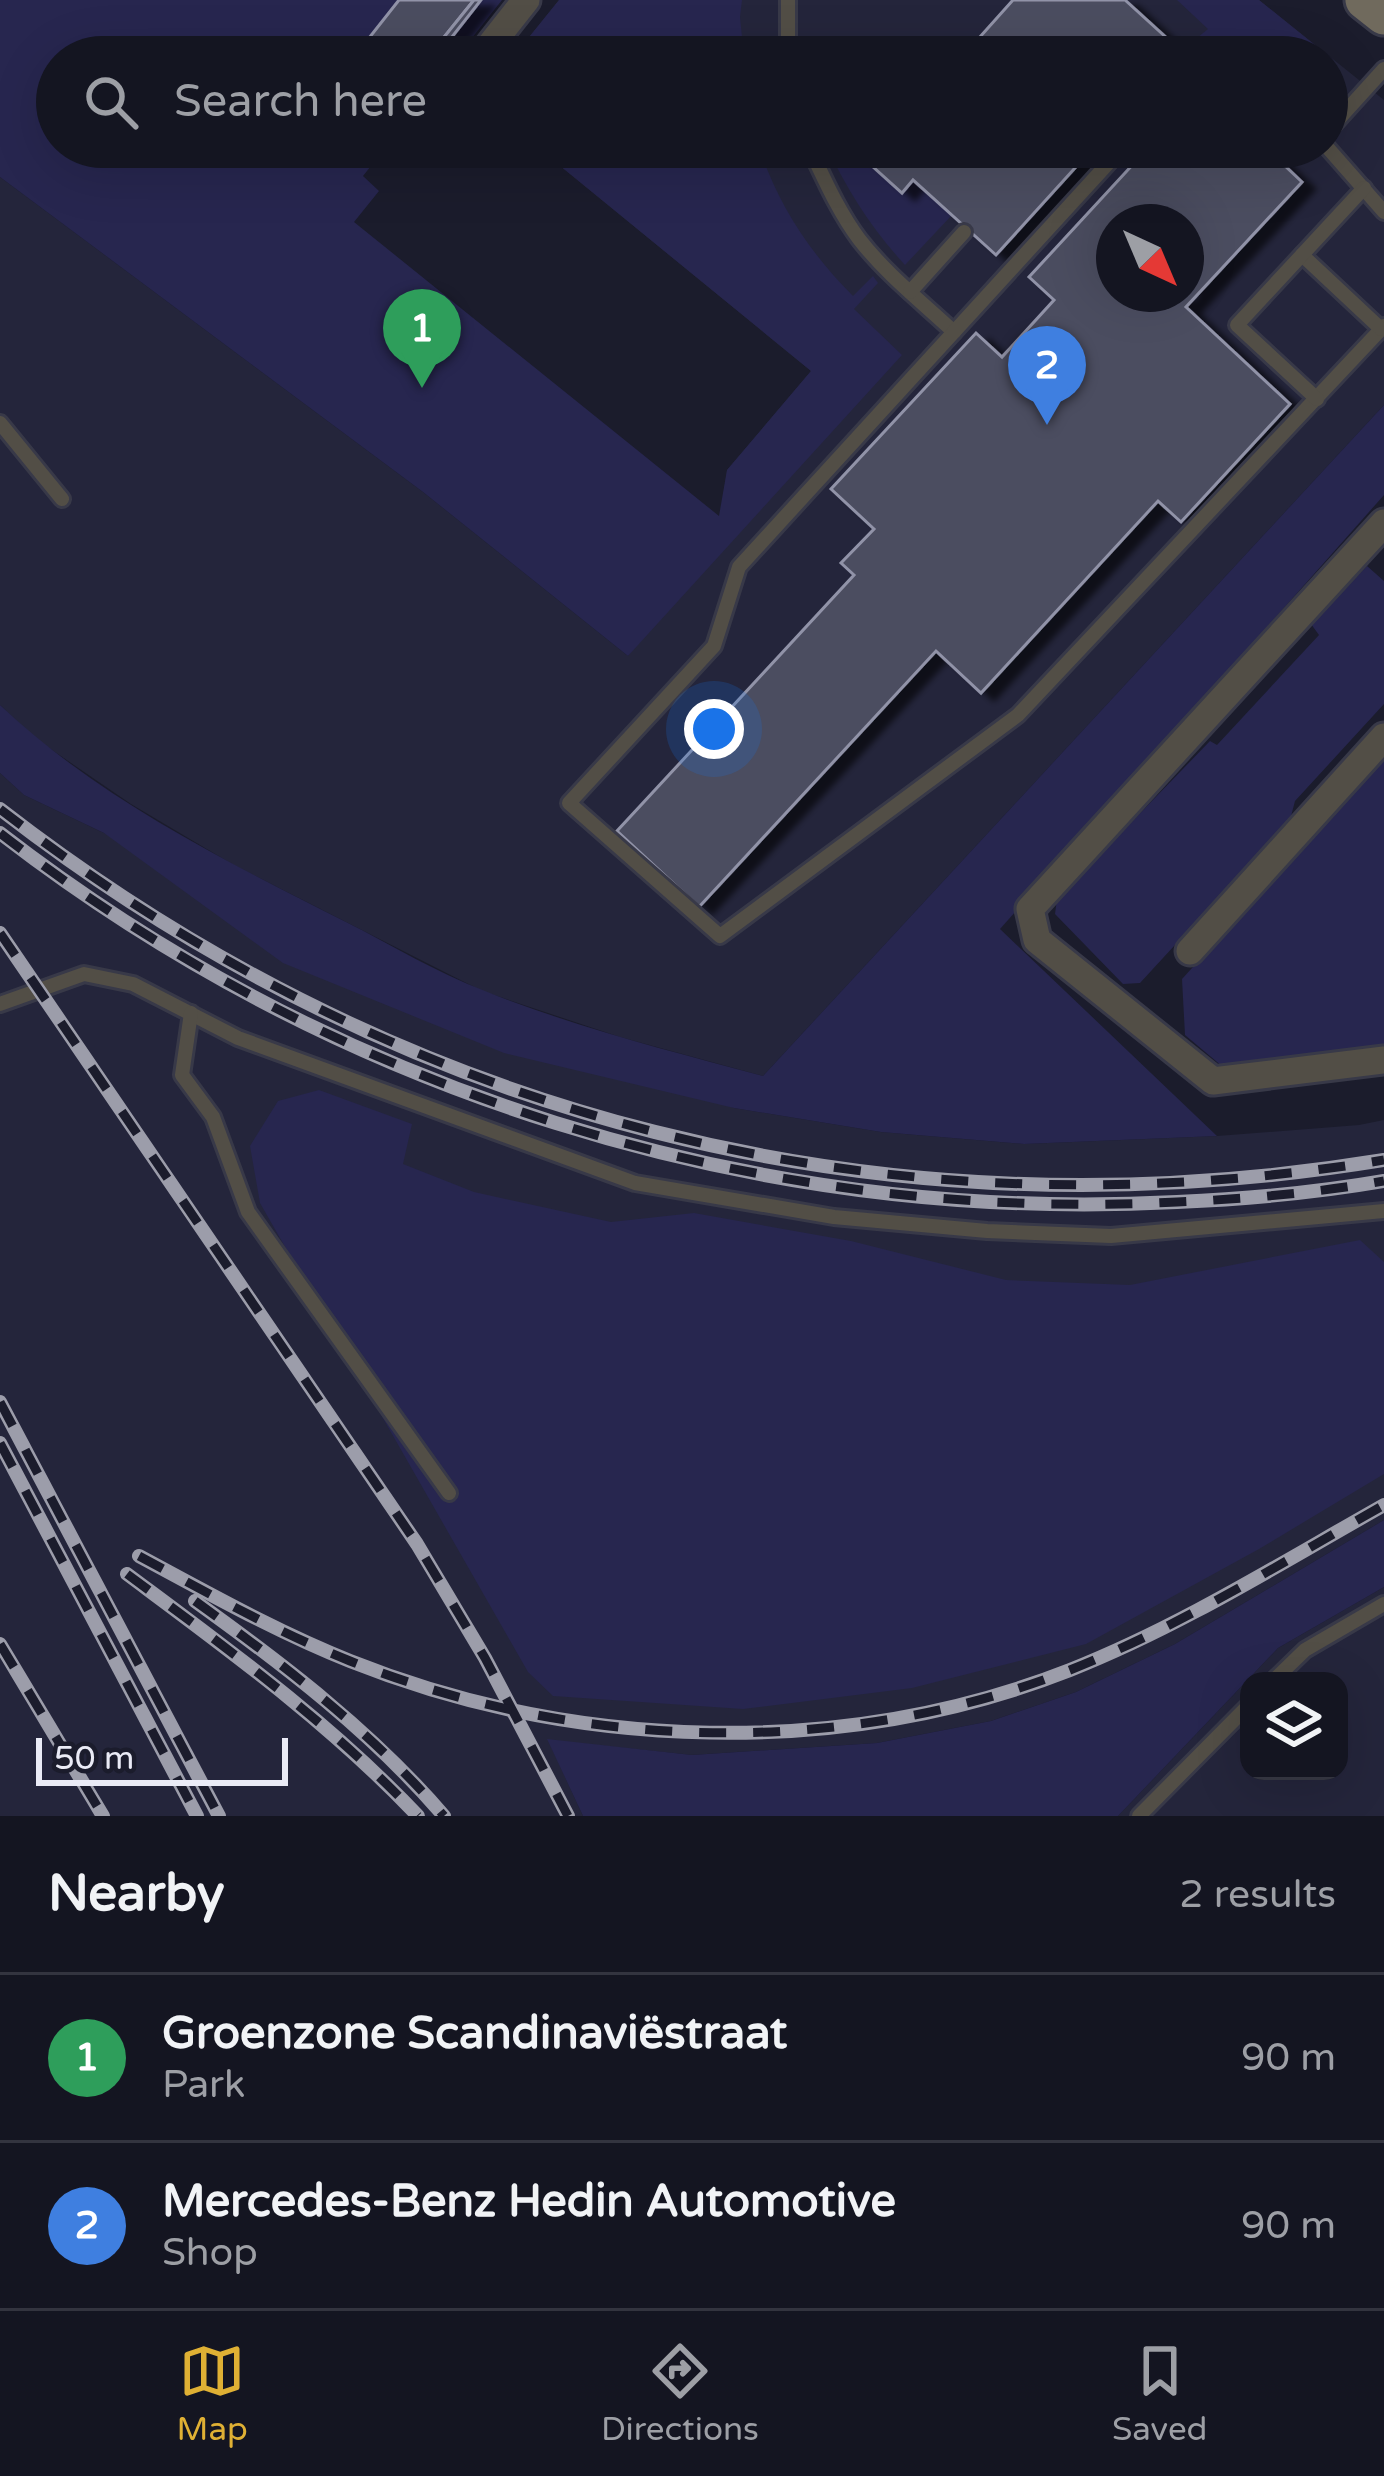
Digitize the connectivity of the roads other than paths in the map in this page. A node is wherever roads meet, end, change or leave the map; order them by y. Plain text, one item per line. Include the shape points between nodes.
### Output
1 (526, 0) edge
2 (788, 0) edge
3 (1365, 0) edge
4 (1384, 15) edge
5 (498, 36) edge
6 (788, 36) edge
7 (1384, 69) edge
8 (1348, 108) edge
9 (819, 168) edge
10 (1104, 168) edge
11 (1346, 168) edge
12 (1364, 188) junction
13 (1384, 212) edge
14 (964, 232) dead end
15 (1302, 255) junction
16 (910, 292) junction
17 (1383, 327) edge
18 (954, 332) junction
19 (1317, 399) junction
20 (0, 422) edge
21 (62, 499) dead end
22 (1382, 530) edge
23 (1384, 737) edge
24 (1190, 951) dead end
25 (0, 1004) edge
26 (191, 1013) junction
27 (1384, 1060) edge
28 (1384, 1211) edge
29 (449, 1493) dead end
30 (1384, 1604) edge
31 (1282, 1672) edge
32 (1240, 1714) edge
33 (1139, 1816) edge

1 - 5 street
2 - 6 lane
3 - 4 main road
7 - 8 lane
9 - 16 lane via 858,238
10 - 18 lane
11 - 12 lane
12 - 13 lane
12 - 15 lane
14 - 16 lane
15 - 17 lane
15 - 19 lane via 1237,325
16 - 18 lane
17 - 19 lane
18 - 19 lane via 739,567 714,646 569,803 720,936 1018,715
20 - 21 lane
22 - 27 street via 1030,909 1037,940 1214,1081
23 - 24 street
25 - 26 lane via 84,974 133,984
26 - 28 lane via 238,1038 635,1183 812,1214 1111,1236
26 - 29 lane via 182,1075 213,1118 248,1212
30 - 31 lane
32 - 33 lane

